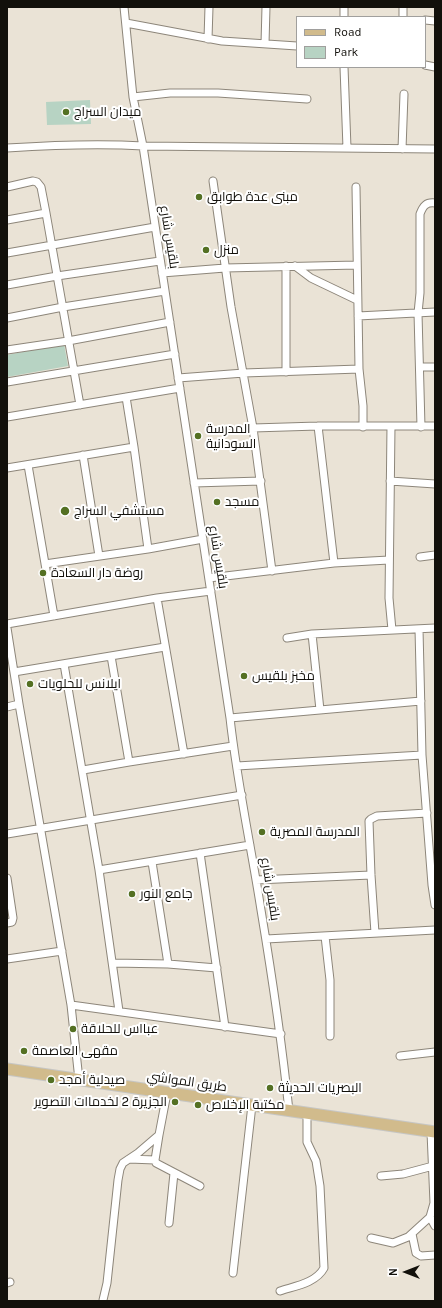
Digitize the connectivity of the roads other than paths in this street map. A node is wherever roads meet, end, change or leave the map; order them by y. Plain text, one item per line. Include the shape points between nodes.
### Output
1 (124, 7) edge
2 (209, 7) edge
3 (266, 7) edge
4 (126, 24) junction
5 (208, 39) junction
6 (265, 44) junction
7 (296, 46) edge
8 (344, 68) edge
9 (404, 94) dead end
10 (133, 97) junction
11 (307, 99) dead end
12 (143, 146) junction
13 (7, 148) edge
14 (347, 148) junction
15 (402, 149) junction
16 (435, 149) edge
17 (213, 181) dead end
18 (7, 187) edge
19 (356, 187) dead end
20 (435, 203) edge
21 (46, 213) junction
22 (7, 220) edge
23 (155, 227) junction
24 (52, 245) junction
25 (7, 253) edge
26 (160, 261) junction
27 (357, 265) junction
28 (286, 266) junction
29 (295, 266) junction
30 (226, 268) junction
31 (162, 273) junction
32 (57, 276) junction
33 (7, 285) edge
34 (165, 292) junction
35 (357, 300) junction
36 (63, 307) junction
37 (435, 312) edge
38 (418, 313) junction
39 (358, 316) junction
40 (7, 318) edge
41 (170, 322) junction
42 (68, 341) junction
43 (7, 350) edge
44 (175, 354) junction
45 (420, 367) junction
46 (435, 367) edge
47 (359, 370) junction
48 (74, 371) junction
49 (286, 372) junction
50 (244, 373) junction
51 (178, 378) junction
52 (7, 382) edge
53 (180, 388) junction
54 (126, 397) junction
55 (80, 405) junction
56 (7, 417) edge
57 (318, 426) junction
58 (391, 426) junction
59 (435, 426) edge
60 (363, 427) junction
61 (421, 427) junction
62 (253, 428) junction
63 (134, 447) junction
64 (83, 455) junction
65 (28, 465) junction
66 (7, 468) edge
67 (261, 481) junction
68 (390, 481) junction
69 (194, 483) junction
70 (435, 484) edge
71 (203, 539) junction
72 (148, 549) junction
73 (435, 555) edge
74 (98, 556) junction
75 (420, 557) dead end
76 (389, 560) junction
77 (334, 563) junction
78 (45, 564) junction
79 (272, 570) junction
80 (209, 578) junction
81 (211, 591) junction
82 (157, 598) junction
83 (54, 616) junction
84 (435, 621) edge
85 (7, 624) edge
86 (7, 628) edge
87 (432, 628) edge
88 (419, 629) junction
89 (392, 630) junction
90 (312, 634) junction
91 (287, 638) dead end
92 (165, 647) junction
93 (111, 656) junction
94 (64, 664) junction
95 (14, 672) junction
96 (421, 701) junction
97 (19, 704) junction
98 (7, 707) edge
99 (320, 710) junction
100 (230, 718) junction
101 (233, 746) junction
102 (184, 754) junction
103 (422, 755) junction
104 (129, 762) junction
105 (237, 766) junction
106 (83, 770) junction
107 (242, 794) junction
108 (427, 814) junction
109 (90, 820) junction
110 (40, 829) junction
111 (7, 834) edge
112 (250, 845) junction
113 (200, 853) junction
114 (152, 862) junction
115 (99, 870) junction
116 (370, 875) junction
117 (433, 877) edge
118 (7, 878) edge
119 (256, 880) junction
120 (435, 905) edge
121 (7, 923) edge
122 (435, 930) edge
123 (375, 933) junction
124 (325, 936) junction
125 (266, 939) junction
126 (62, 951) junction
127 (7, 960) edge
128 (113, 963) junction
129 (168, 964) junction
130 (217, 968) junction
131 (71, 1005) junction
132 (119, 1011) junction
133 (225, 1027) junction
134 (281, 1034) junction
135 (330, 1036) dead end
136 (435, 1052) edge
137 (400, 1056) dead end
138 (7, 1069) edge
139 (78, 1080) junction
140 (167, 1093) junction
141 (252, 1105) junction
142 (290, 1111) junction
143 (307, 1113) junction
144 (433, 1132) edge
145 (159, 1135) junction
146 (128, 1159) junction
147 (155, 1160) junction
148 (433, 1166) junction
149 (174, 1173) junction
150 (381, 1176) dead end
151 (200, 1186) dead end
152 (430, 1217) junction
153 (169, 1223) dead end
154 (435, 1226) edge
155 (412, 1234) junction
156 (371, 1238) dead end
157 (435, 1256) edge
158 (233, 1273) dead end
159 (280, 1291) dead end
160 (103, 1300) dead end

1 - 4 street, بلقيس شارع
2 - 5 street
3 - 6 street
4 - 5 street
4 - 10 street, بلقيس شارع
5 - 6 street
6 - 7 street
8 - 14 street
9 - 15 street
10 - 11 street via 170,93 218,93
10 - 12 street, بلقيس شارع
12 - 13 street via 85,144
12 - 14 street
12 - 23 street, بلقيس شارع
14 - 15 street
15 - 16 street
17 - 30 street
18 - 21 street via 37,182 41,187
19 - 27 street
20 - 38 street via 425,205 420,214
21 - 22 street
21 - 24 street
23 - 24 street
23 - 26 street, بلقيس شارع
24 - 25 street
24 - 32 street
26 - 31 street, بلقيس شارع
26 - 32 street
27 - 29 street
27 - 35 street
28 - 29 street
28 - 30 street
28 - 49 street
29 - 35 street via 311,278
30 - 31 street
30 - 50 street
31 - 34 street, بلقيس شارع
32 - 33 street
32 - 36 street
34 - 36 street
34 - 41 street, بلقيس شارع
35 - 39 street
36 - 40 street
36 - 42 street
37 - 38 street
38 - 39 street
38 - 45 street
39 - 47 street
41 - 42 street
41 - 44 street, بلقيس شارع
42 - 43 street
42 - 48 street
44 - 48 street
44 - 51 street, بلقيس شارع
45 - 46 street
45 - 61 street
47 - 49 street
47 - 60 street
48 - 52 street
48 - 55 street
49 - 50 street
50 - 51 street
50 - 62 street
51 - 53 street, بلقيس شارع
53 - 54 street
53 - 69 street, بلقيس شارع
54 - 55 street
54 - 63 street
55 - 56 street
57 - 60 street
57 - 62 street
57 - 77 street
58 - 60 street
58 - 61 street
58 - 68 street
59 - 61 street
62 - 67 street
63 - 64 street
63 - 72 street
64 - 65 street
64 - 74 street
65 - 66 street
65 - 78 street
67 - 69 street
67 - 79 street
68 - 70 street
68 - 76 street
69 - 71 street, بلقيس شارع
71 - 72 street
71 - 80 street, بلقيس شارع
72 - 74 street
73 - 75 street
74 - 78 street
76 - 77 street
76 - 89 street
77 - 79 street
78 - 83 street
79 - 80 street
80 - 81 street, بلقيس شارع
81 - 82 street
81 - 100 street, بلقيس شارع
82 - 83 street
82 - 92 street
83 - 85 street
84 - 87 street
86 - 95 street
87 - 88 street
88 - 89 street
88 - 96 street
89 - 90 street
90 - 91 street
90 - 99 street
92 - 93 street
92 - 102 street
93 - 94 street
93 - 104 street
94 - 95 street
94 - 106 street
95 - 97 street
96 - 99 street
96 - 103 street
97 - 98 street
97 - 110 street
99 - 100 street
100 - 101 street, بلقيس شارع
101 - 102 street
101 - 105 street, بلقيس شارع
102 - 104 street
103 - 105 street
103 - 108 street
104 - 106 street
105 - 107 street, بلقيس شارع
106 - 109 street
107 - 109 street
107 - 112 street, بلقيس شارع
108 - 116 street via 377,816 371,819 368,824
108 - 117 street
109 - 110 street
109 - 115 street
110 - 111 street
110 - 126 street
112 - 113 street
112 - 119 street, بلقيس شارع
113 - 114 street
113 - 130 street
114 - 115 street
114 - 129 street
115 - 128 street
116 - 119 street
116 - 123 street
117 - 120 street
118 - 121 street via 14,918 12,922
119 - 125 street, بلقيس شارع
122 - 123 street
123 - 124 street
124 - 125 street
124 - 135 street via 330,980
125 - 134 street, بلقيس شارع
126 - 127 street
126 - 131 street
128 - 129 street
128 - 132 street
129 - 130 street
130 - 133 street
131 - 132 street
131 - 139 street
132 - 133 street
133 - 134 street
134 - 142 street, بلقيس شارع
136 - 137 street
138 - 139 main road, طريق المواشي
139 - 140 main road, طريق المواشي
140 - 141 main road, طريق المواشي
140 - 145 street
141 - 142 main road, طريق المواشي
141 - 158 street
142 - 143 main road, طريق المواشي
143 - 144 main road, طريق المواشي
143 - 159 street via 307,1142 316,1161 320,1186 324,1268 310,1280
144 - 148 street
145 - 146 street
145 - 147 street
146 - 147 street
146 - 160 street via 120,1169 118,1180
147 - 149 street via 158,1165
148 - 150 street via 403,1174
148 - 152 street via 434,1203
149 - 151 street
149 - 153 street
152 - 154 street
152 - 155 street
155 - 156 street via 393,1244
155 - 157 street via 416,1253 421,1256

